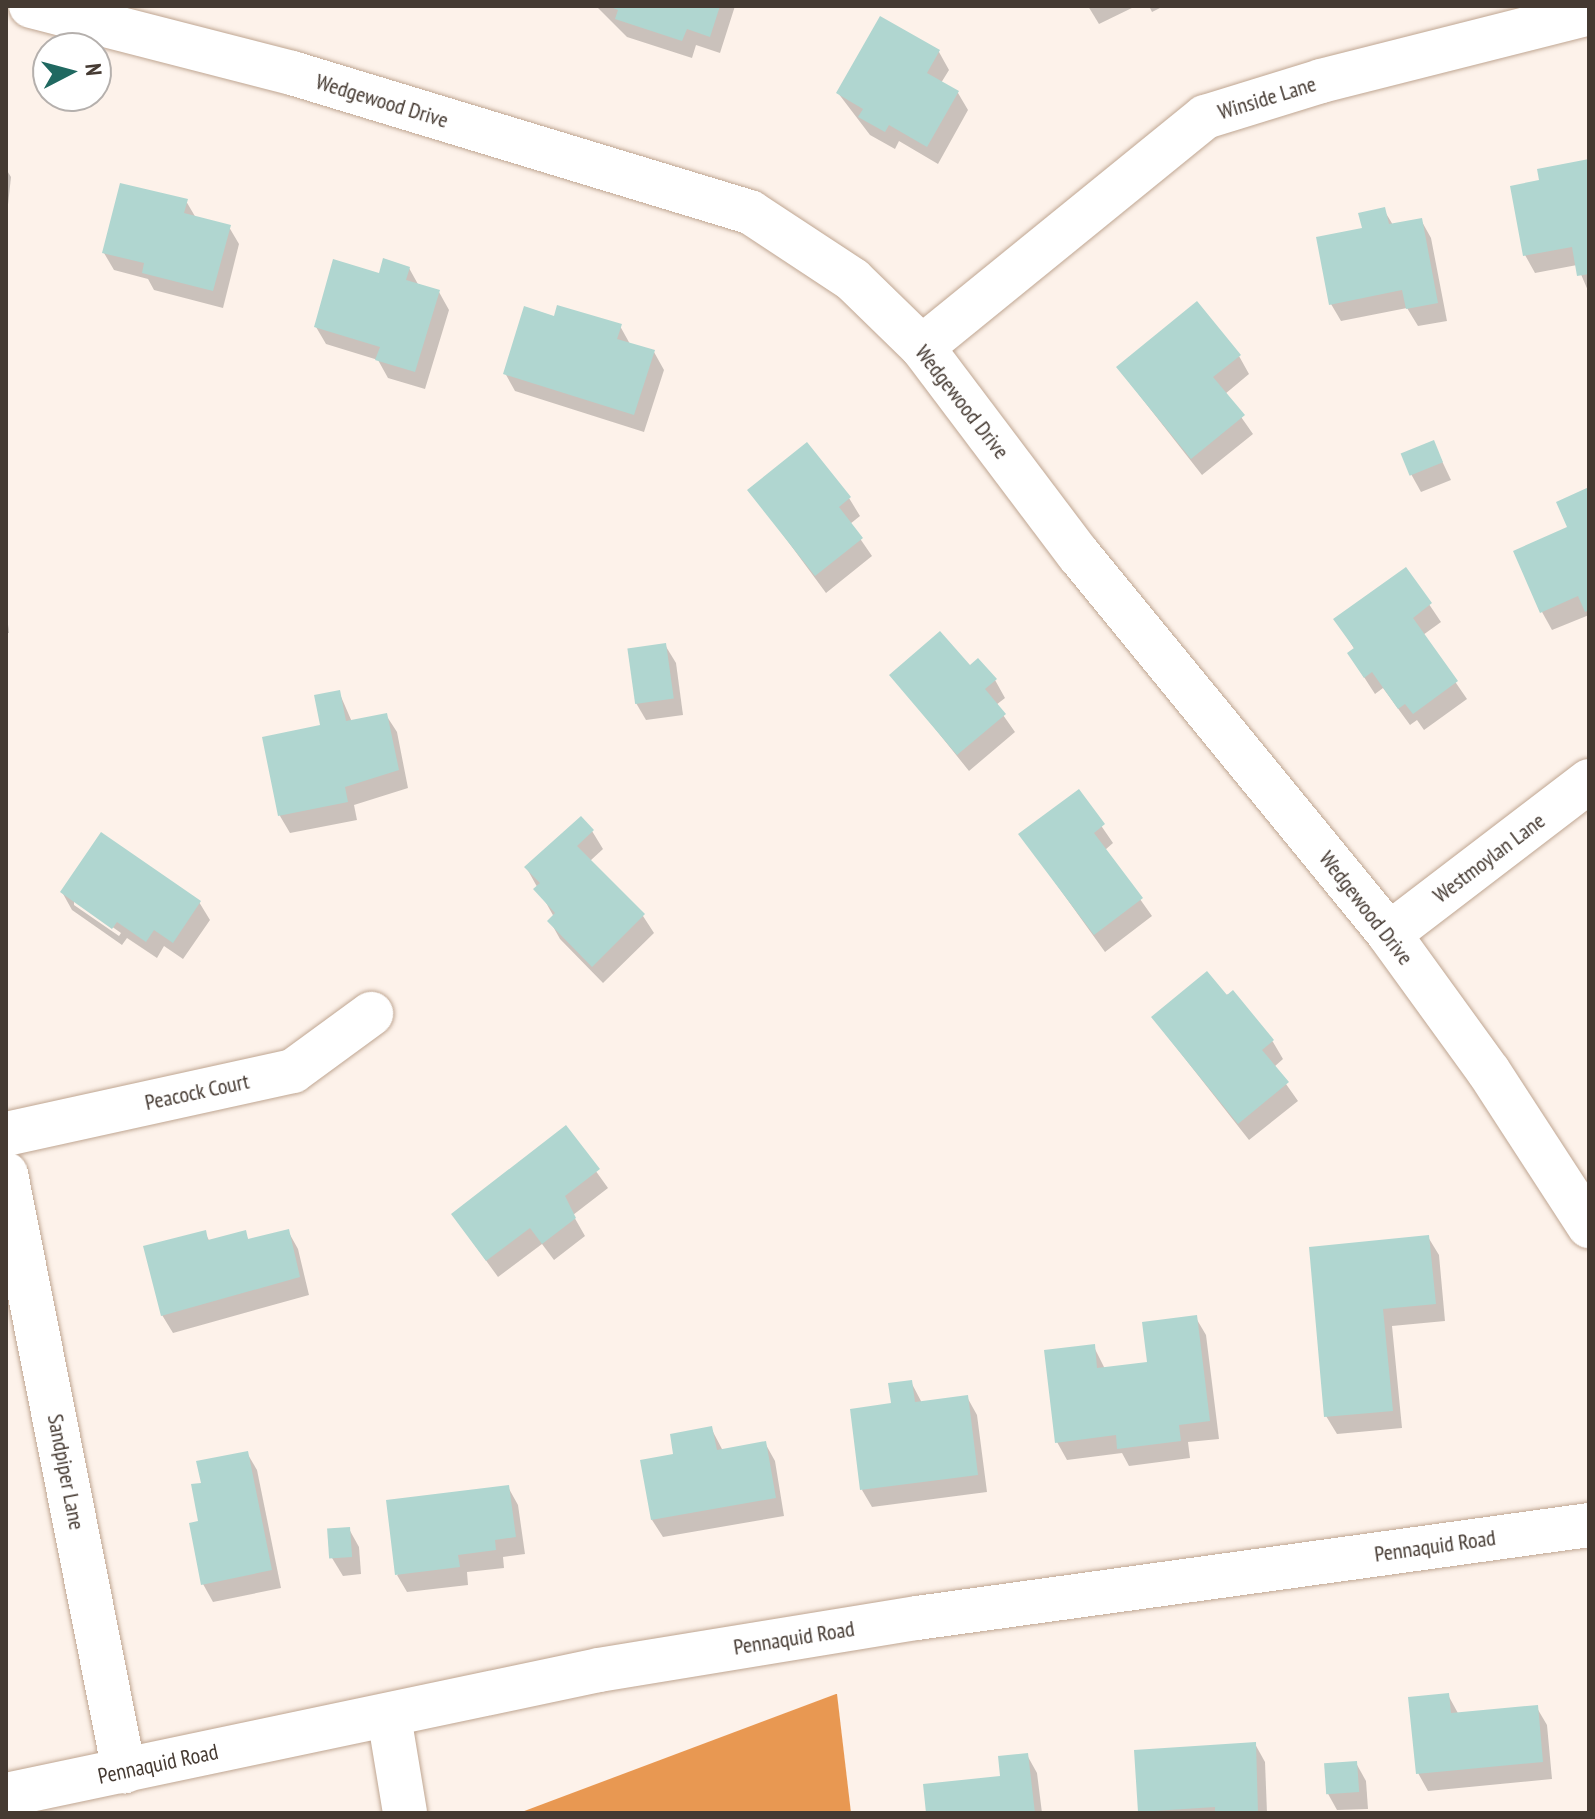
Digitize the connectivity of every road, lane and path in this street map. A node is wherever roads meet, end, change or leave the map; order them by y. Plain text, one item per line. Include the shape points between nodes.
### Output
1 (31, 6) edge
2 (1589, 13) edge
3 (922, 347) junction
4 (1589, 781) edge
5 (1389, 934) junction
6 (371, 1014) dead end
7 (6, 1134) edge
8 (6, 1174) edge
9 (1589, 1226) edge
10 (1589, 1525) edge
11 (389, 1716) junction
12 (124, 1771) junction
13 (6, 1795) edge
14 (405, 1813) edge

1 - 3 street, Wedgewood Drive via 292,73 750,212 853,280
2 - 3 street, Winside Lane via 1321,81 1205,117
3 - 5 street, Wedgewood Drive via 1079,555
4 - 5 street, Westmoylan Lane
5 - 9 street, Wedgewood Drive via 1489,1072
6 - 7 street, Peacock Court via 293,1071
8 - 12 street, Sandpiper Lane
10 - 11 street, Pennaquid Road via 901,1621 599,1670
11 - 12 street, Pennaquid Road
11 - 14 street
12 - 13 street, Pennaquid Road

